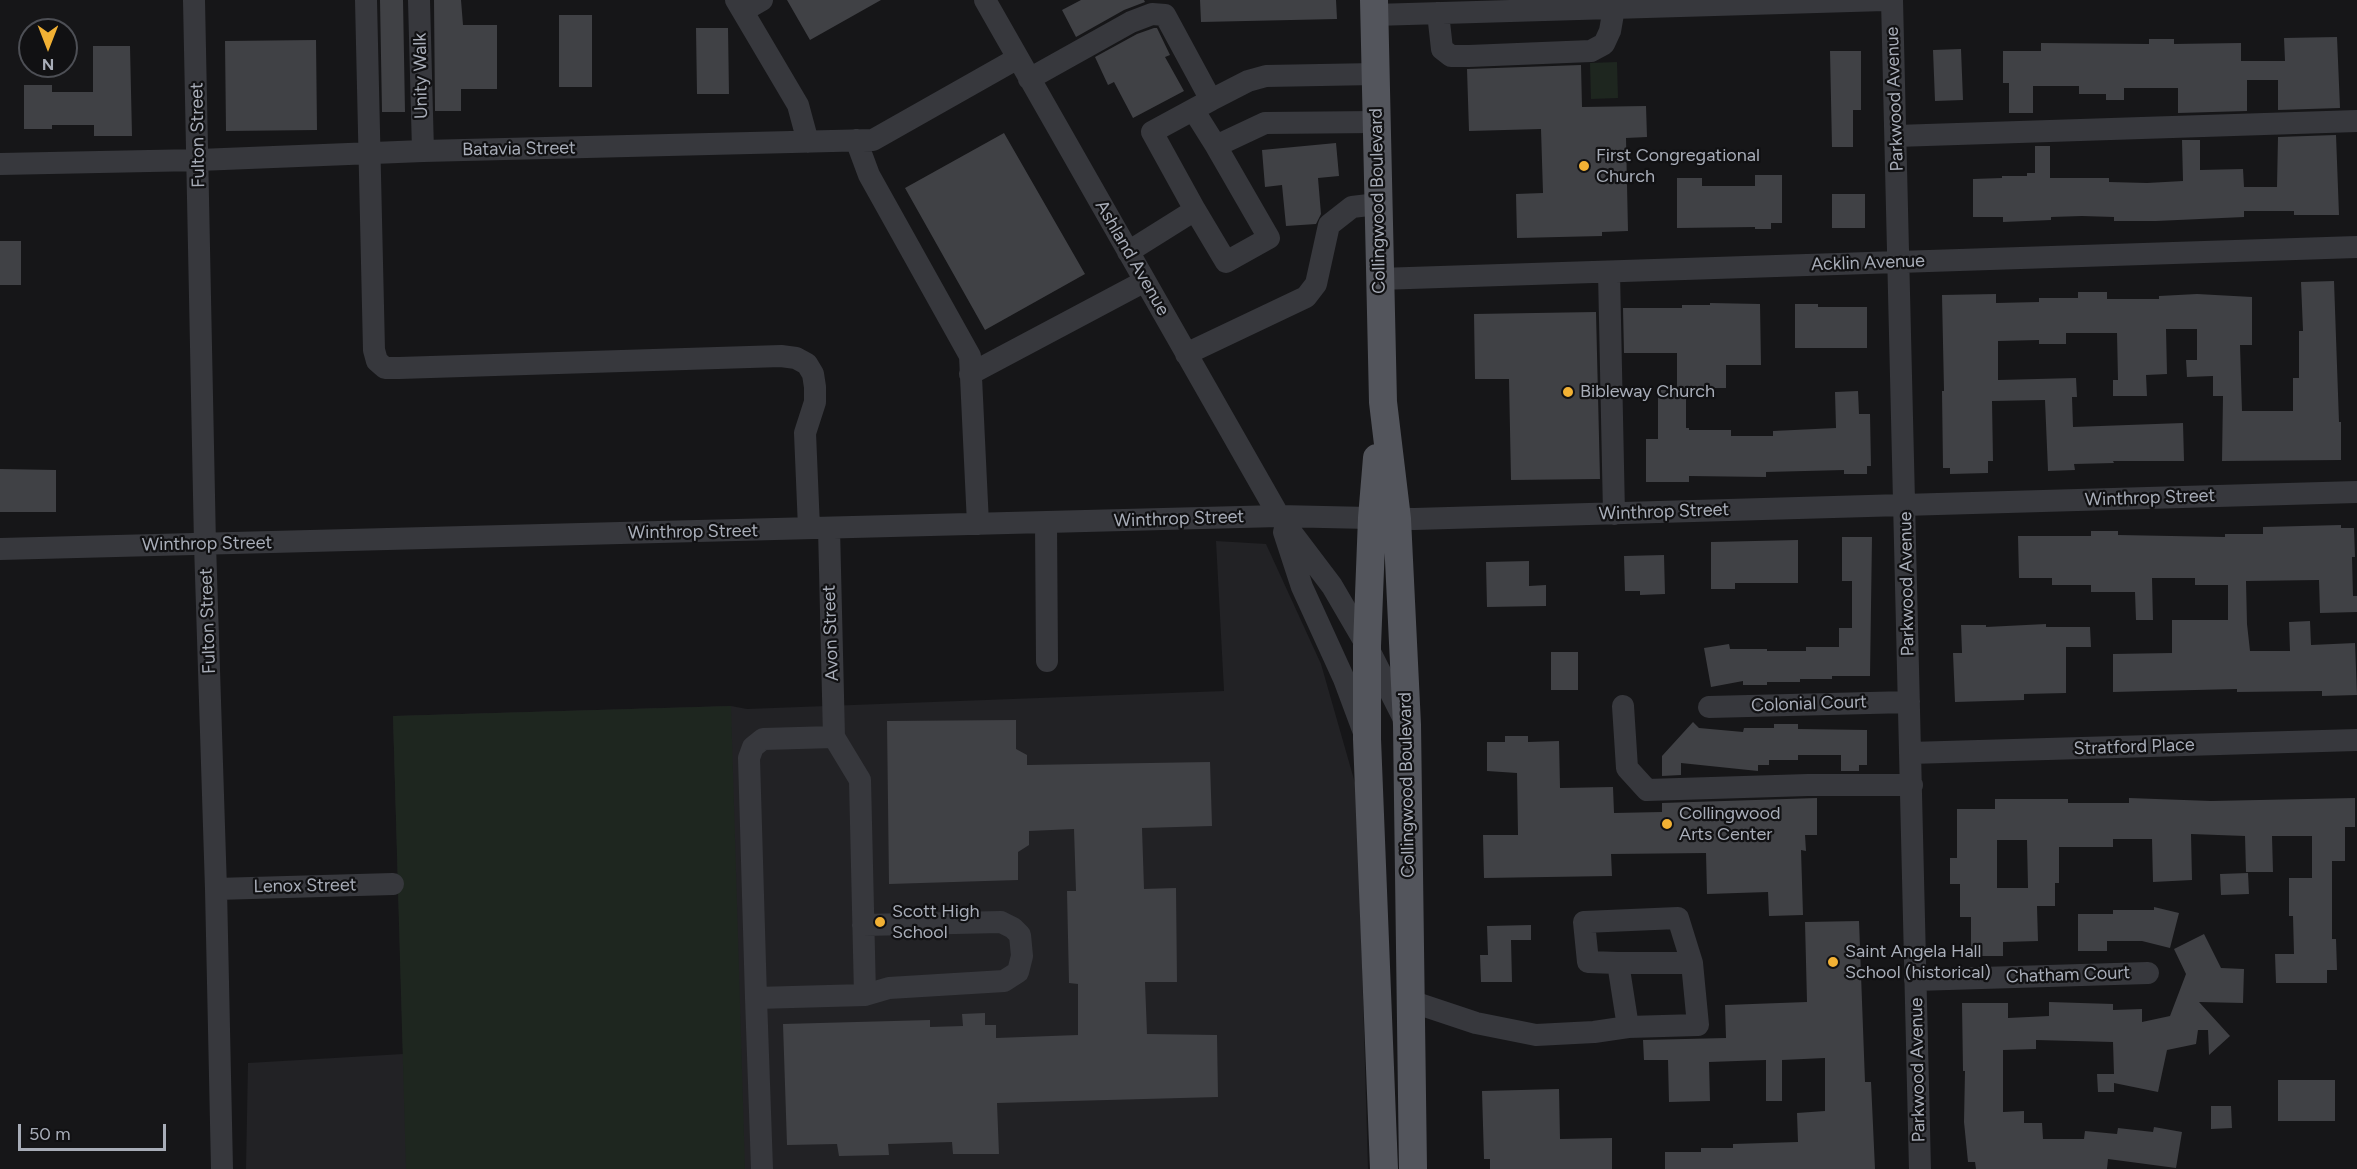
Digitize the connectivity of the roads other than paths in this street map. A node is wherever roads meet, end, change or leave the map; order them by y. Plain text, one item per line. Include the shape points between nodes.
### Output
1 (194, 0) edge
2 (366, 0) edge
3 (419, 0) edge
4 (1885, 0) edge
5 (1892, 0) edge
6 (995, 3) edge
7 (747, 4) edge
8 (1603, 6) edge
9 (1374, 8) edge
10 (1438, 13) junction
11 (1017, 58) junction
12 (1375, 74) junction
13 (1029, 79) junction
14 (1203, 105) junction
15 (2357, 121) edge
16 (1376, 122) junction
17 (1896, 136) junction
18 (856, 140) junction
19 (808, 142) junction
20 (1216, 146) junction
21 (423, 152) junction
22 (369, 153) junction
23 (199, 160) junction
24 (0, 164) edge
25 (1377, 204) junction
26 (1195, 210) junction
27 (2357, 247) edge
28 (1128, 252) junction
29 (1899, 262) junction
30 (1609, 272) junction
31 (1379, 279) junction
32 (1144, 281) junction
33 (1186, 354) junction
34 (970, 374) junction
35 (2357, 492) edge
36 (1905, 504) junction
37 (1614, 514) junction
38 (1279, 516) junction
39 (1385, 518) junction
40 (1046, 523) junction
41 (978, 524) junction
42 (819, 528) junction
43 (206, 544) junction
44 (0, 549) edge
45 (1367, 646) junction
46 (1047, 661) dead end
47 (1909, 702) junction
48 (1623, 706) dead end
49 (1709, 707) dead end
50 (1407, 724) junction
51 (834, 737) junction
52 (1367, 739) junction
53 (2357, 740) edge
54 (1910, 753) junction
55 (1912, 785) junction
56 (393, 884) dead end
57 (216, 889) junction
58 (863, 925) junction
59 (1618, 963) junction
60 (1692, 963) junction
61 (2148, 973) dead end
62 (1916, 980) junction
63 (1377, 987) junction
64 (865, 995) junction
65 (756, 998) junction
66 (1410, 1001) junction
67 (1628, 1027) junction
68 (222, 1169) edge
69 (762, 1169) edge
70 (1384, 1169) edge
71 (1413, 1169) edge
72 (1920, 1169) edge

1 - 23 street, Fulton Street
2 - 22 street
3 - 21 street, Unity Walk
4 - 8 street
5 - 17 street, Parkwood Avenue
6 - 11 street, Ashland Avenue
7 - 19 street via 798,105
8 - 10 street
8 - 10 street via 1610,31 1604,44 1591,51 1451,56 1442,49
9 - 10 street
9 - 12 main road, Collingwood Boulevard
11 - 13 street, Ashland Avenue
11 - 18 street, Batavia Street via 873,140
12 - 14 street via 1266,76
12 - 16 main road, Collingwood Boulevard
13 - 14 street via 1131,22 1152,14 1165,15
13 - 28 street, Ashland Avenue
14 - 20 street
14 - 26 street via 1152,132
15 - 17 street
16 - 20 street via 1265,123
16 - 25 main road, Collingwood Boulevard
17 - 29 street, Parkwood Avenue
18 - 19 street, Batavia Street
18 - 34 street via 869,175 970,356
19 - 21 street, Batavia Street
20 - 26 street via 1269,238 1226,262
21 - 22 street, Batavia Street
22 - 23 street, Batavia Street
22 - 42 street, Avon Street via 374,350 377,361 385,368 796,358 807,364 815,387 815,402 805,433
23 - 24 street, Batavia Street
23 - 43 street, Fulton Street
25 - 31 main road, Collingwood Boulevard
25 - 33 street via 1352,207 1329,225 1316,284 1306,297
26 - 28 street
27 - 29 street, Acklin Avenue
28 - 32 street, Ashland Avenue
29 - 30 street, Acklin Avenue
29 - 36 street, Parkwood Avenue
30 - 31 street, Acklin Avenue
30 - 37 street
31 - 39 main road, Collingwood Boulevard
32 - 33 street, Ashland Avenue
32 - 34 street
33 - 38 street, Ashland Avenue
34 - 41 street
35 - 36 street, Winthrop Street
36 - 37 street, Winthrop Street
36 - 47 street, Parkwood Avenue
37 - 39 street, Winthrop Street
38 - 39 street, Winthrop Street
38 - 40 street, Winthrop Street
38 - 45 street, Ashland Avenue via 1332,586
38 - 52 street, Ashland Avenue via 1302,587
39 - 45 main road, Collingwood Boulevard
39 - 50 main road, Collingwood Boulevard
40 - 41 street, Winthrop Street
40 - 46 street
41 - 42 street, Winthrop Street
42 - 43 street, Winthrop Street
42 - 51 street, Avon Street
43 - 44 street, Winthrop Street
43 - 57 street, Fulton Street
45 - 50 street, Ashland Avenue
45 - 52 main road, Collingwood Boulevard
47 - 49 street, Colonial Court
47 - 54 street, Parkwood Avenue
48 - 55 street via 1627,768 1647,790
50 - 66 main road, Collingwood Boulevard
51 - 58 street via 860,780
51 - 65 street via 763,739 753,747 749,758
52 - 63 main road, Collingwood Boulevard
53 - 54 street, Stratford Place
54 - 55 street, Parkwood Avenue
55 - 62 street, Parkwood Avenue
56 - 57 street, Lenox Street
57 - 68 street, Fulton Street
58 - 64 street
58 - 64 street via 1001,922 1020,935 1022,956 1018,972 1004,981 889,988
59 - 60 street
59 - 60 street via 1588,962 1584,922 1678,918
59 - 67 street
60 - 67 street via 1698,1025
61 - 62 street, Chatham Court
62 - 72 street, Parkwood Avenue
63 - 66 main road
63 - 70 main road, Collingwood Boulevard
64 - 65 street
65 - 69 street
66 - 67 street via 1476,1023 1536,1035
66 - 71 main road, Collingwood Boulevard

